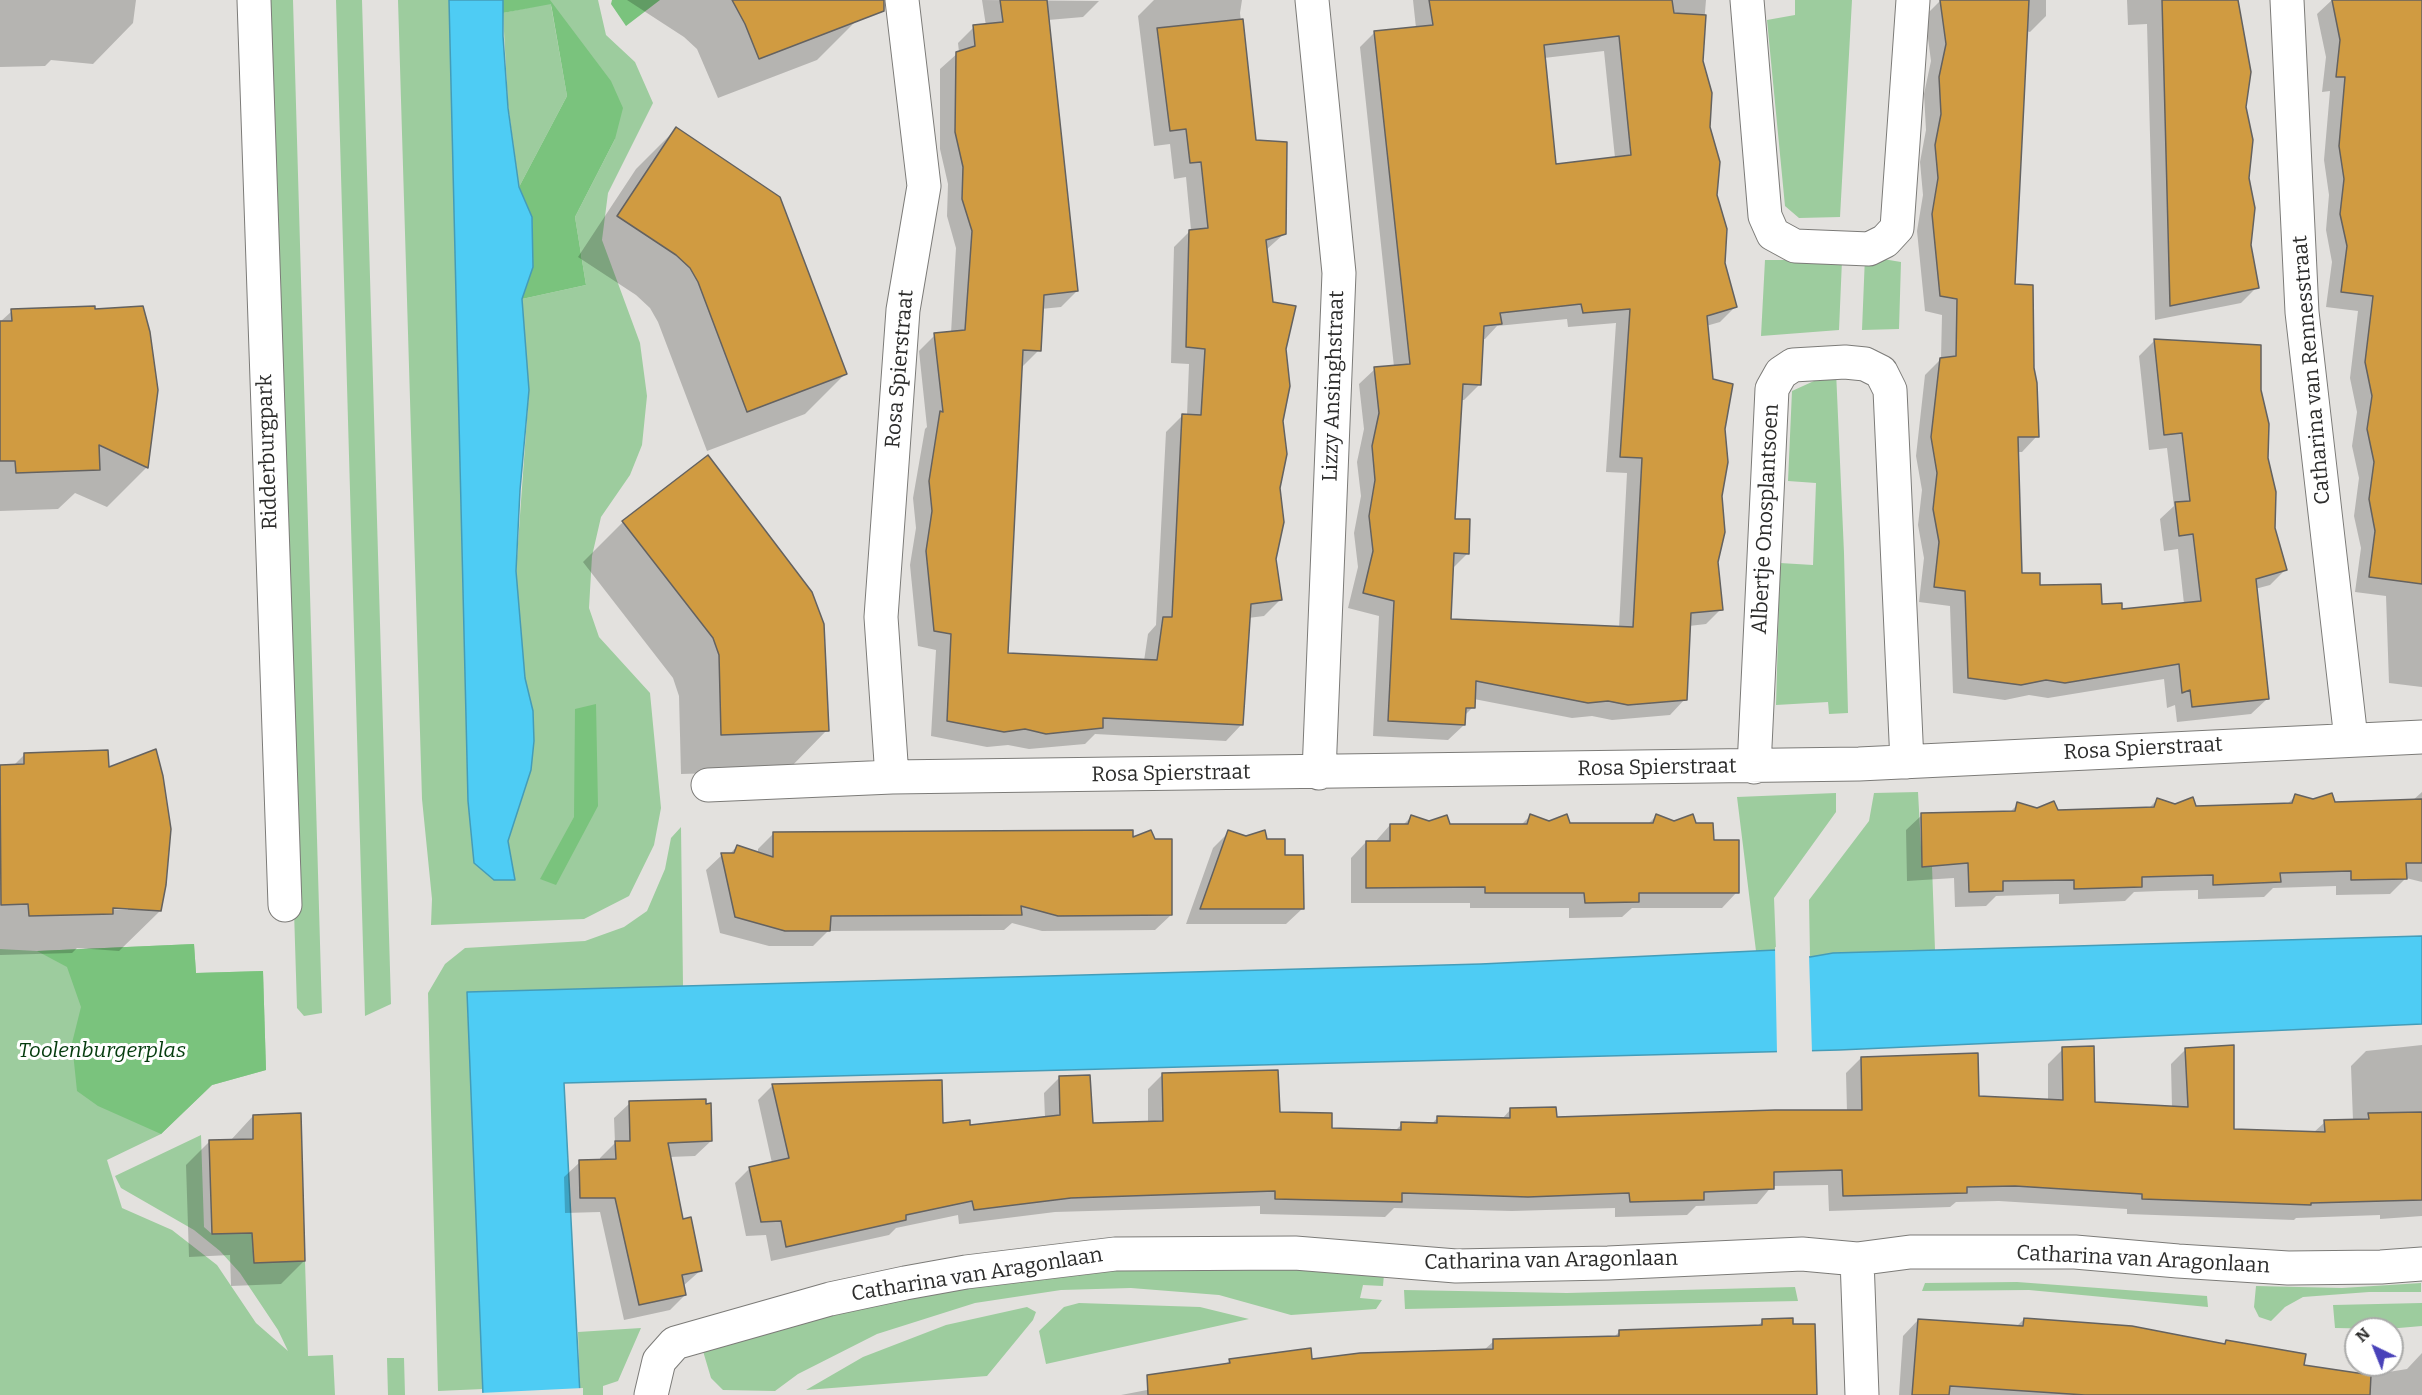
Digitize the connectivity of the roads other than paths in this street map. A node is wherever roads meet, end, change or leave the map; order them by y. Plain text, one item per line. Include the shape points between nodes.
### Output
1 (254, 0) edge
2 (902, 0) edge
3 (1312, 0) edge
4 (1748, 0) edge
5 (1913, 0) edge
6 (2287, 0) edge
7 (2422, 737) edge
8 (2351, 739) junction
9 (1908, 762) junction
10 (1755, 767) junction
11 (1319, 773) junction
12 (892, 777) junction
13 (708, 785) dead end
14 (285, 905) dead end
15 (1857, 1259) junction
16 (2422, 1264) edge
17 (651, 1395) edge
18 (1862, 1395) edge

1 - 14 street, Ridderburgpark
2 - 12 street, Rosa Spierstraat via 924,186 903,310 882,616
3 - 11 street, Lizzy Ansinghstraat via 1339,273
4 - 5 street via 1765,216 1773,234 1795,246 1869,249 1885,242 1897,228
6 - 8 street, Catharina van Rennesstraat via 2302,312
7 - 8 street, Rosa Spierstraat
8 - 9 street, Rosa Spierstraat
9 - 10 street, Rosa Spierstraat
9 - 10 street, Albertje Onosplantsoen via 1890,390 1881,372 1864,364 1845,362 1793,365 1781,373 1772,389
10 - 11 street, Rosa Spierstraat
11 - 12 street, Rosa Spierstraat
12 - 13 street, Rosa Spierstraat
15 - 16 street, Catharina van Aragonlaan via 1910,1252 2075,1252 2288,1268
15 - 17 street, Catharina van Aragonlaan via 1803,1254 1456,1266 1295,1253 1114,1254 905,1283 830,1299 675,1343 659,1361
15 - 18 street

